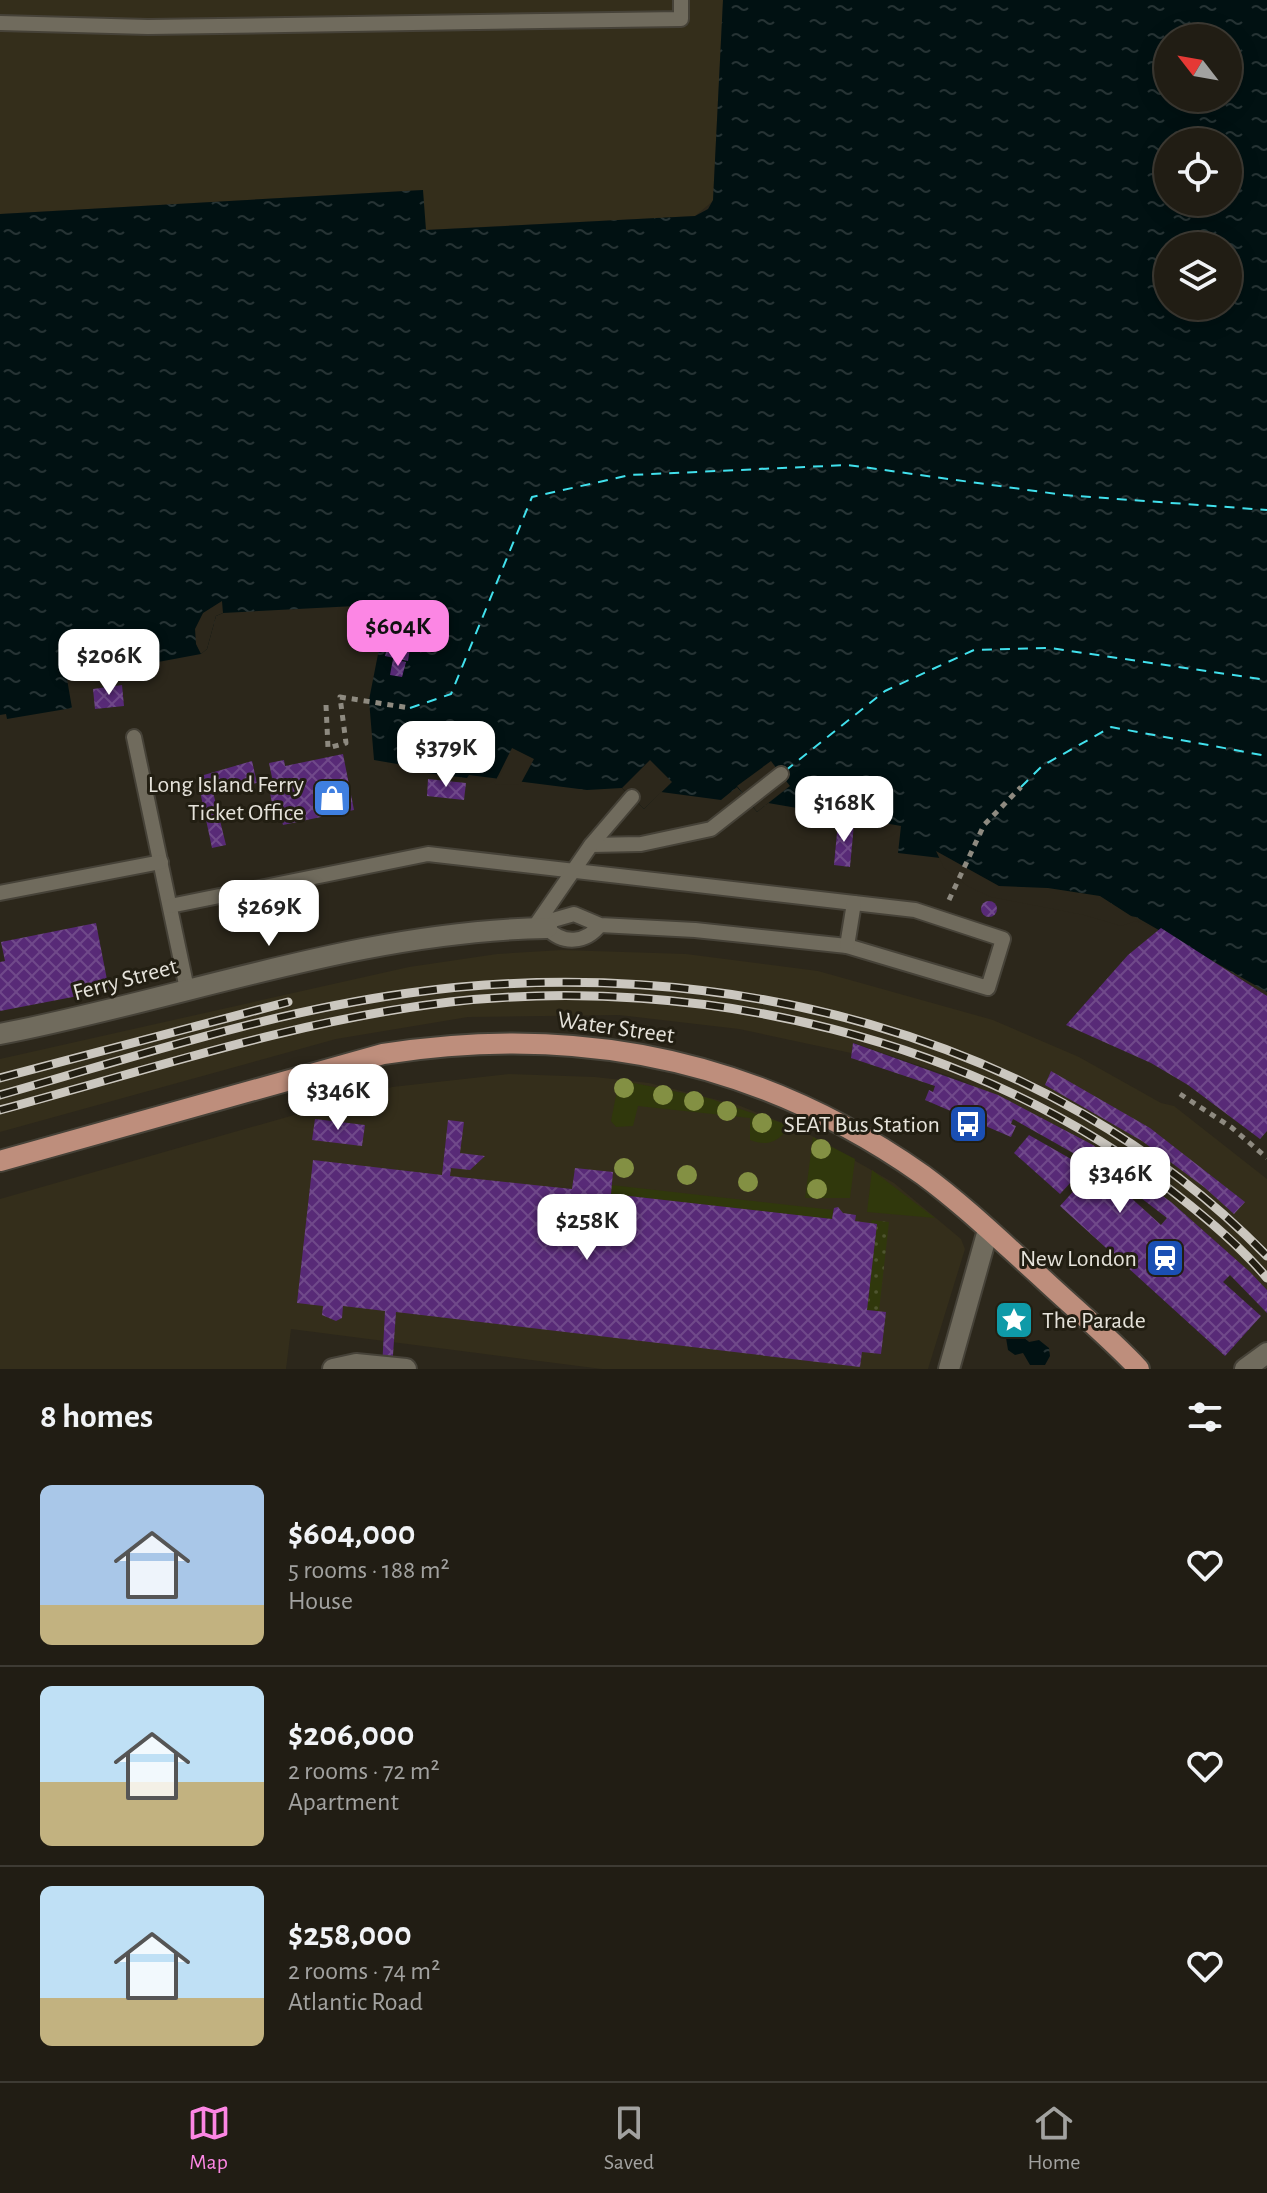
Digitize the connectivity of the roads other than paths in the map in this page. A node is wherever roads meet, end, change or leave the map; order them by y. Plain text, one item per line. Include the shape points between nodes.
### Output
1 (681, 0) edge
2 (0, 23) edge
3 (134, 737) dead end
4 (781, 774) dead end
5 (632, 797) dead end
6 (591, 845) junction
7 (161, 862) junction
8 (574, 870) junction
9 (0, 893) edge
10 (849, 902) junction
11 (170, 906) junction
12 (600, 925) junction
13 (540, 928) junction
14 (847, 946) junction
15 (187, 989) junction
16 (0, 1034) edge
17 (0, 1161) edge
18 (988, 1230) junction
19 (1267, 1353) edge
20 (333, 1369) edge
21 (406, 1369) edge
22 (949, 1369) edge
23 (1139, 1369) edge
24 (1245, 1369) edge

1 - 2 lane via 681,19 148,27
3 - 7 lane
4 - 6 lane via 711,829 641,844
5 - 6 lane
6 - 8 lane
7 - 9 lane
7 - 11 lane
8 - 10 lane
8 - 11 lane via 426,854
8 - 13 lane
10 - 14 lane
10 - 14 lane via 927,912 1003,939 988,988
11 - 15 lane
12 - 13 lane via 574,914
12 - 13 lane via 593,935 573,941
12 - 14 lane
13 - 15 street, Ferry Street via 446,933
15 - 16 street, Ferry Street via 116,1011
17 - 18 main road, Water Street via 383,1054 480,1042 574,1044 668,1059 814,1111 906,1164
18 - 22 street
18 - 23 main road, Water Street
19 - 24 street
20 - 21 street via 356,1364

